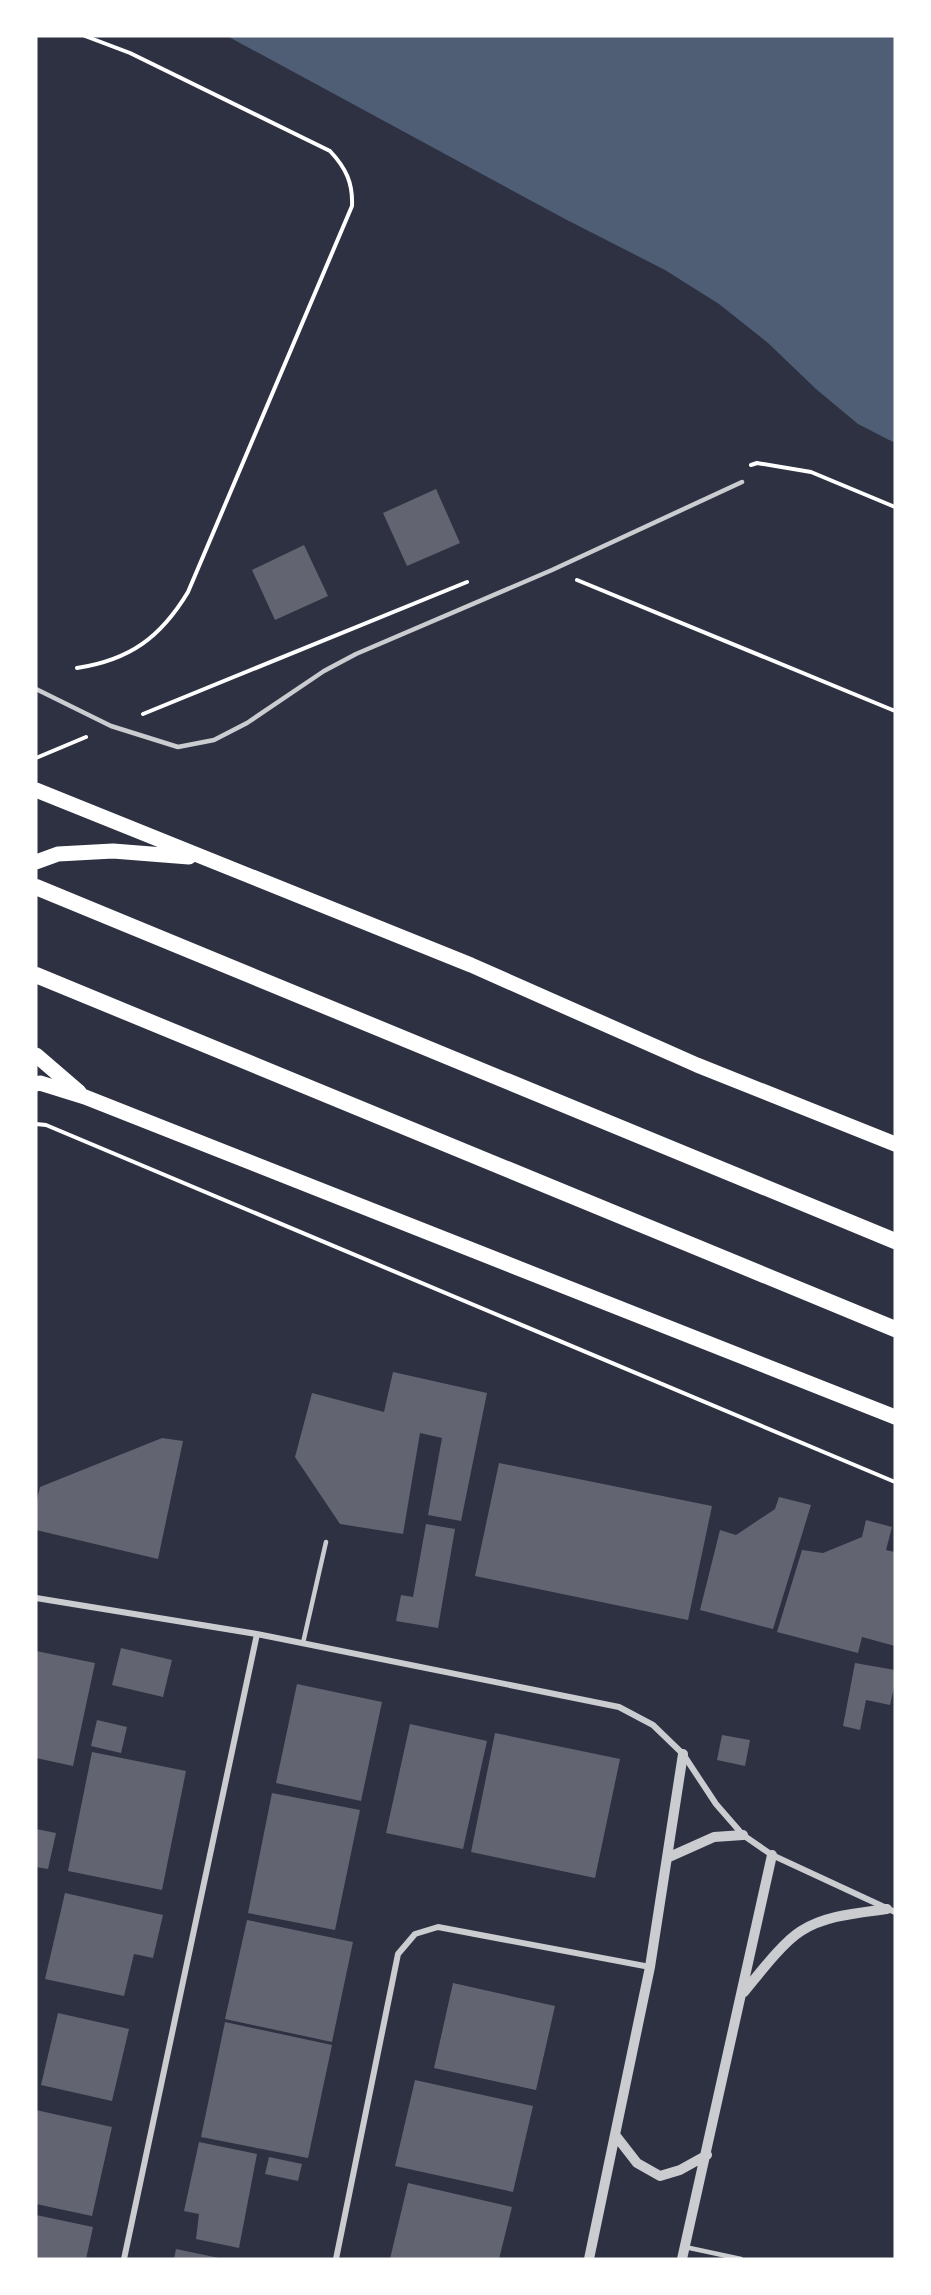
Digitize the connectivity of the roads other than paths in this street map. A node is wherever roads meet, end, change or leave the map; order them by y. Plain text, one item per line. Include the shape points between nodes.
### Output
1 (742, 482) dead end
2 (36, 689) edge
3 (36, 790) edge
4 (204, 858) junction
5 (36, 862) edge
6 (36, 887) edge
7 (36, 975) edge
8 (36, 1055) edge
9 (36, 1084) edge
10 (85, 1097) junction
11 (895, 1144) edge
12 (895, 1240) edge
13 (895, 1329) edge
14 (895, 1417) edge
15 (326, 1542) dead end
16 (36, 1598) edge
17 (257, 1634) junction
18 (303, 1643) junction
19 (683, 1754) junction
20 (743, 1835) junction
21 (772, 1855) junction
22 (667, 1858) junction
23 (891, 1910) edge
24 (650, 1967) junction
25 (742, 1995) junction
26 (616, 2136) junction
27 (707, 2155) junction
28 (685, 2247) junction
29 (124, 2259) edge
30 (336, 2259) edge
31 (589, 2259) edge
32 (682, 2259) edge
33 (741, 2259) edge

1 - 2 lane via 552,570 356,654 214,740 178,747 111,726
3 - 4 main road
4 - 5 main road via 113,851 58,854
4 - 11 main road via 471,965 697,1065
6 - 12 highway
7 - 13 highway
8 - 10 main road
9 - 10 main road
10 - 14 main road
15 - 18 lane
16 - 17 street
17 - 18 street
17 - 29 street
18 - 19 street via 619,1707 653,1725
19 - 20 street via 716,1804
19 - 22 street
20 - 21 street
20 - 22 street via 714,1837
21 - 23 street
21 - 25 street
22 - 24 street
23 - 25 street via 831,1918 801,1931
24 - 26 street
24 - 30 street via 438,1927 415,1934 398,1954
25 - 27 street
26 - 27 street via 637,2163 660,2176
26 - 31 street
27 - 28 street
28 - 32 street
28 - 33 lane

